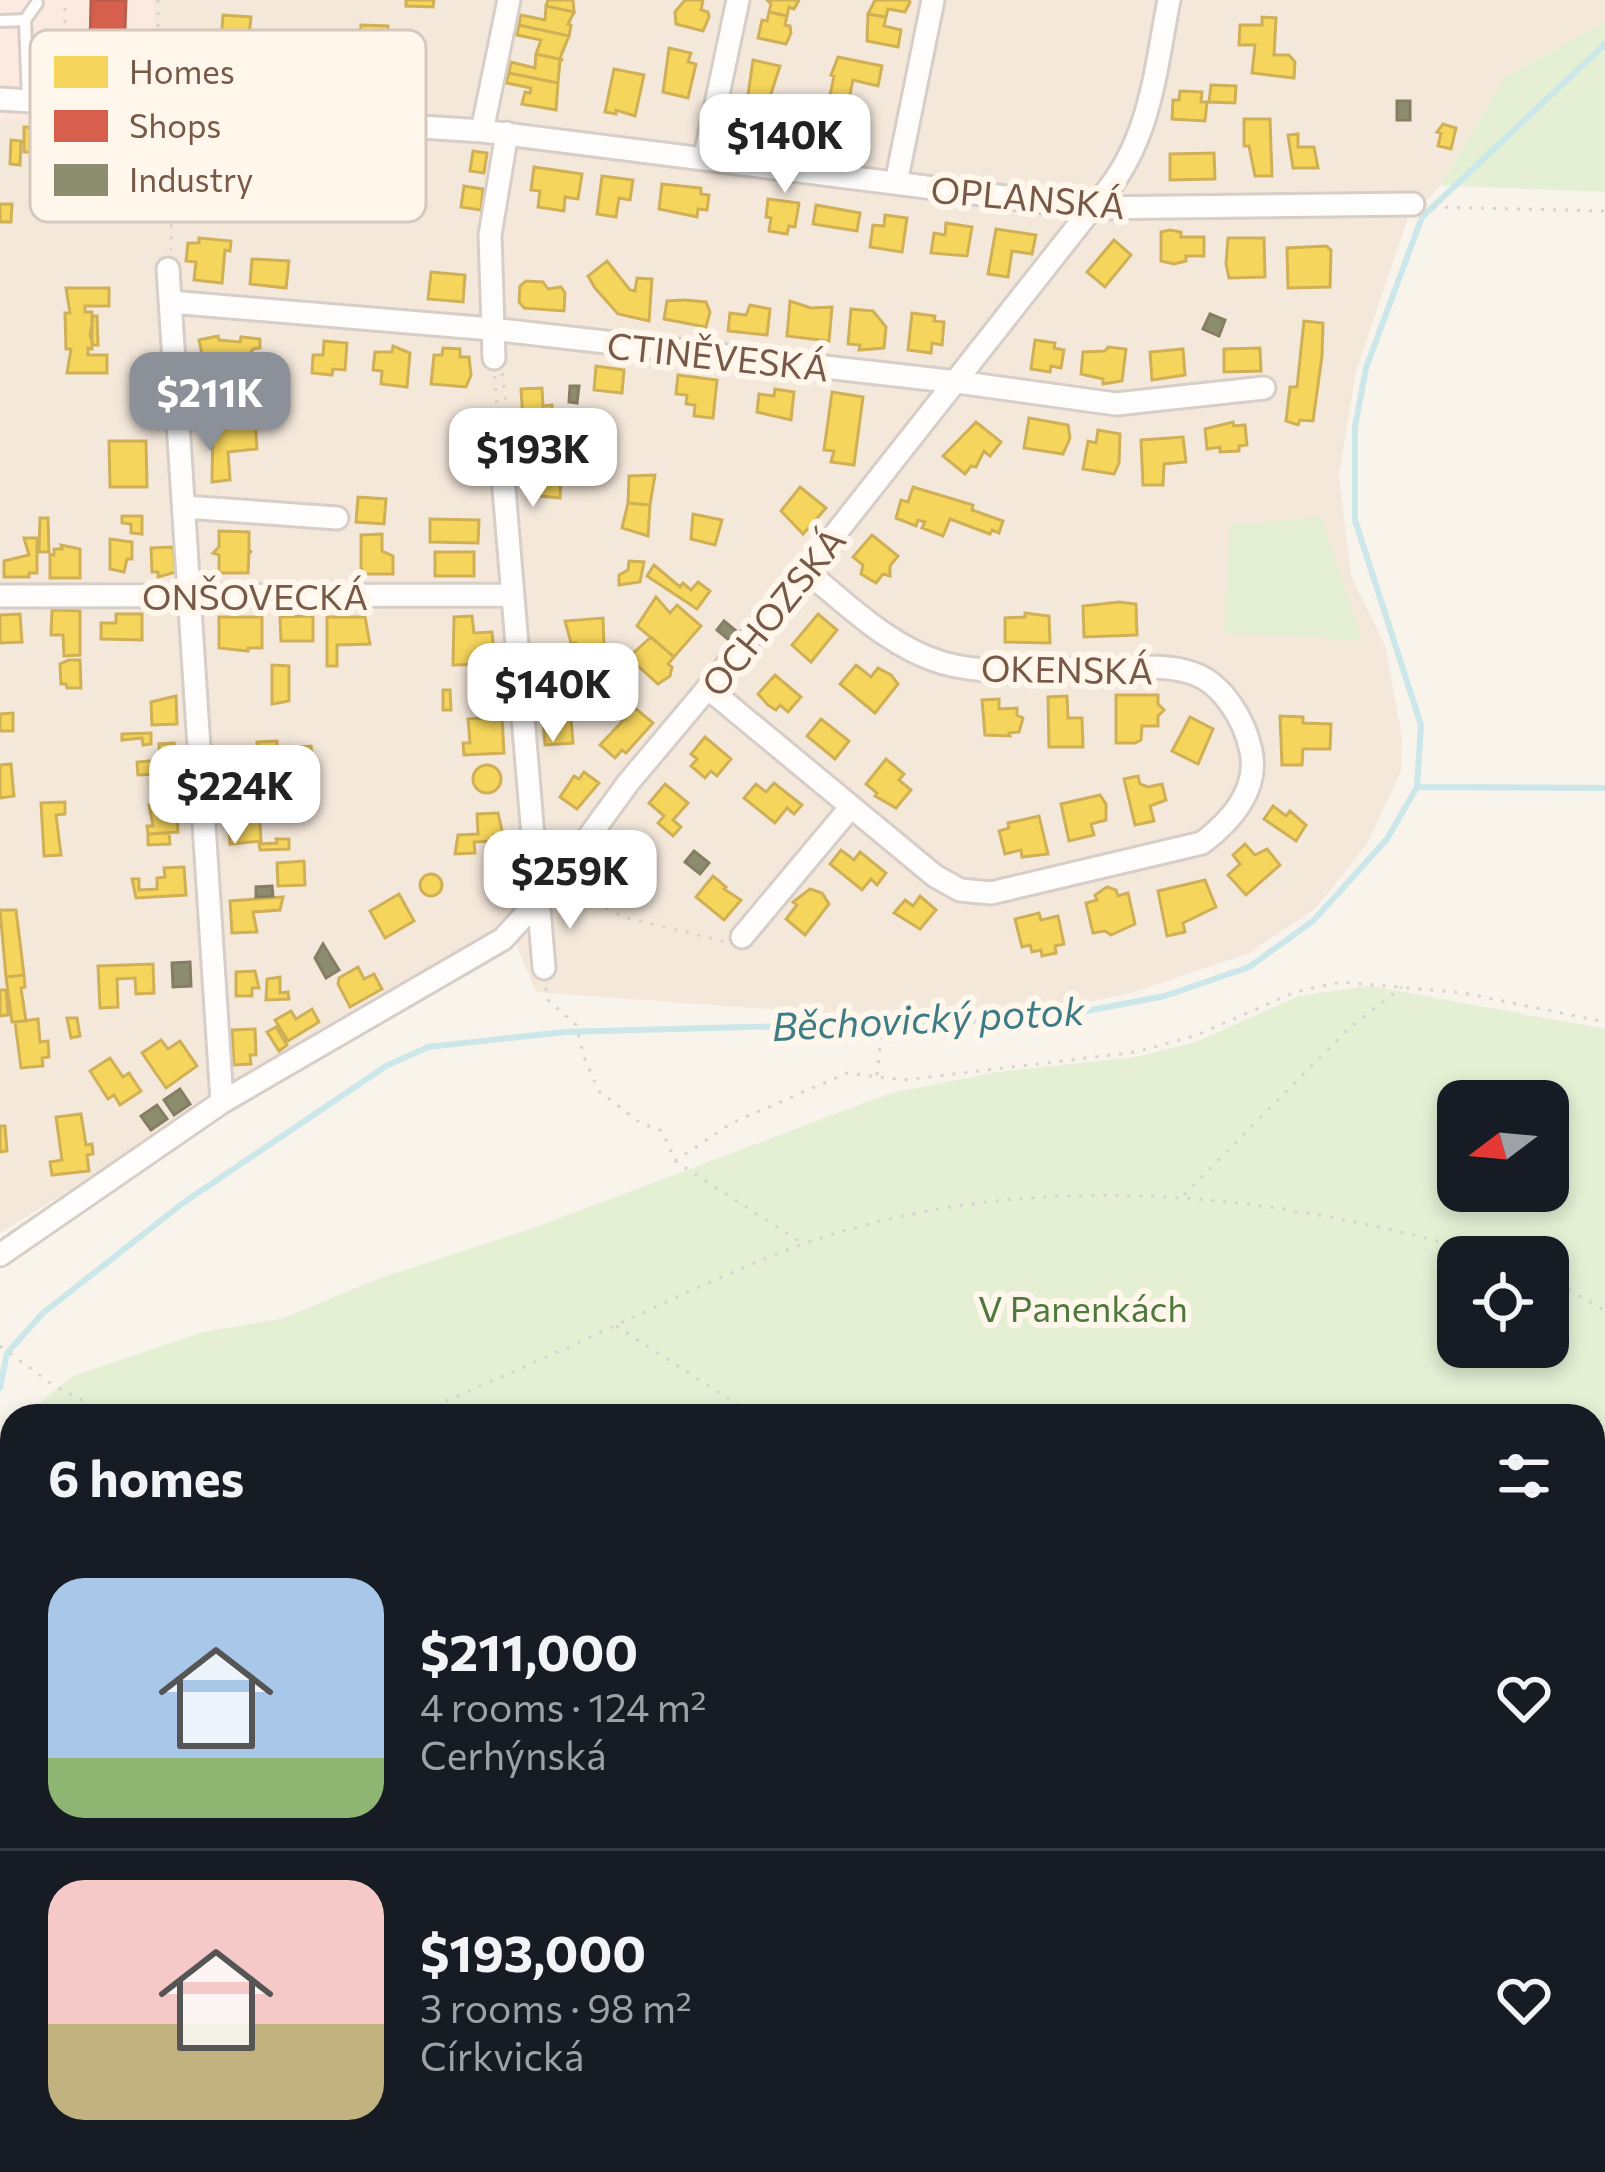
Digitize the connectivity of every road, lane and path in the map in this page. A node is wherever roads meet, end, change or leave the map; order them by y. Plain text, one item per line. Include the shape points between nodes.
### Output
1 (65, 0) edge
2 (509, 0) edge
3 (738, 0) edge
4 (934, 0) edge
5 (1169, 0) edge
6 (37, 3) dead end
7 (26, 20) junction
8 (0, 22) edge
9 (64, 30) edge
10 (26, 38) junction
11 (30, 38) edge
12 (0, 99) edge
13 (28, 100) joint
14 (426, 126) edge
15 (482, 130) junction
16 (507, 134) junction
17 (705, 156) junction
18 (896, 182) junction
19 (1413, 204) dead end
20 (1092, 208) junction
21 (1452, 209) dead end
22 (1605, 211) edge
23 (171, 222) edge
24 (168, 269) joint
25 (170, 302) junction
26 (491, 329) junction
27 (494, 358) joint
28 (957, 382) junction
29 (1264, 388) dead end
30 (499, 428) joint
31 (185, 507) junction
32 (338, 518) dead end
33 (806, 571) junction
34 (192, 595) junction
35 (511, 595) junction
36 (0, 596) edge
37 (709, 689) junction
38 (850, 808) junction
39 (558, 879) junction
40 (538, 901) junction
41 (742, 937) joint
42 (544, 968) joint
43 (1404, 986) junction
44 (883, 1018) dead end
45 (1605, 1022) edge
46 (877, 1076) junction
47 (222, 1102) junction
48 (675, 1161) junction
49 (1182, 1196) junction
50 (1437, 1240) edge
51 (806, 1245) junction
52 (0, 1255) edge
53 (1569, 1290) edge
54 (1605, 1311) edge
55 (615, 1326) junction
56 (0, 1346) edge
57 (92, 1404) edge
58 (440, 1404) edge
59 (736, 1404) edge

1 - 9 path
2 - 15 street
3 - 17 street
4 - 18 street
5 - 20 street, OCHOZSKÁ via 1140,138 1117,183
6 - 7 lane
7 - 8 lane
7 - 10 lane
10 - 11 path
10 - 13 lane
12 - 13 street, OPLANSKÁ
14 - 15 street, OPLANSKÁ
15 - 16 street, OPLANSKÁ
16 - 17 street, OPLANSKÁ
16 - 26 street via 490,235
17 - 18 street, OPLANSKÁ
18 - 20 street, OPLANSKÁ
19 - 20 street, OPLANSKÁ
20 - 28 street, OCHOZSKÁ
21 - 22 path
23 - 24 path
24 - 25 street
25 - 26 street, CTINĚVESKÁ
25 - 31 street
26 - 27 street
26 - 28 street, CTINĚVESKÁ
27 - 30 path
28 - 29 street, CTINĚVESKÁ via 1117,404
28 - 33 street, OCHOZSKÁ
30 - 35 street
31 - 32 street
31 - 34 street
33 - 37 street, OCHOZSKÁ
33 - 38 street, OKENSKÁ via 885,637 942,662 1195,674 1243,722 1252,757 1248,790 1229,822 1202,843 991,892 960,890 935,876
34 - 35 street, ONŠOVECKÁ
34 - 36 street, ONŠOVECKÁ
34 - 47 street
35 - 40 street
37 - 38 street, OKENSKÁ
37 - 39 street, OCHOZSKÁ
38 - 41 street
39 - 40 street, OCHOZSKÁ
39 - 41 path via 623,916 713,939
40 - 42 street
40 - 47 street, OCHOZSKÁ via 503,939 454,971
42 - 48 path via 546,998 576,1025 599,1091 662,1131
43 - 45 path
43 - 46 path via 1341,982 1295,992 1136,1052 904,1080
43 - 49 path via 1347,1030
44 - 46 path
46 - 48 path via 847,1072 732,1123
47 - 52 street, OCHOZSKÁ
48 - 51 path
49 - 50 path
49 - 51 path via 1042,1197 925,1213
51 - 55 path
53 - 54 path
55 - 58 path
55 - 59 path
56 - 57 path

